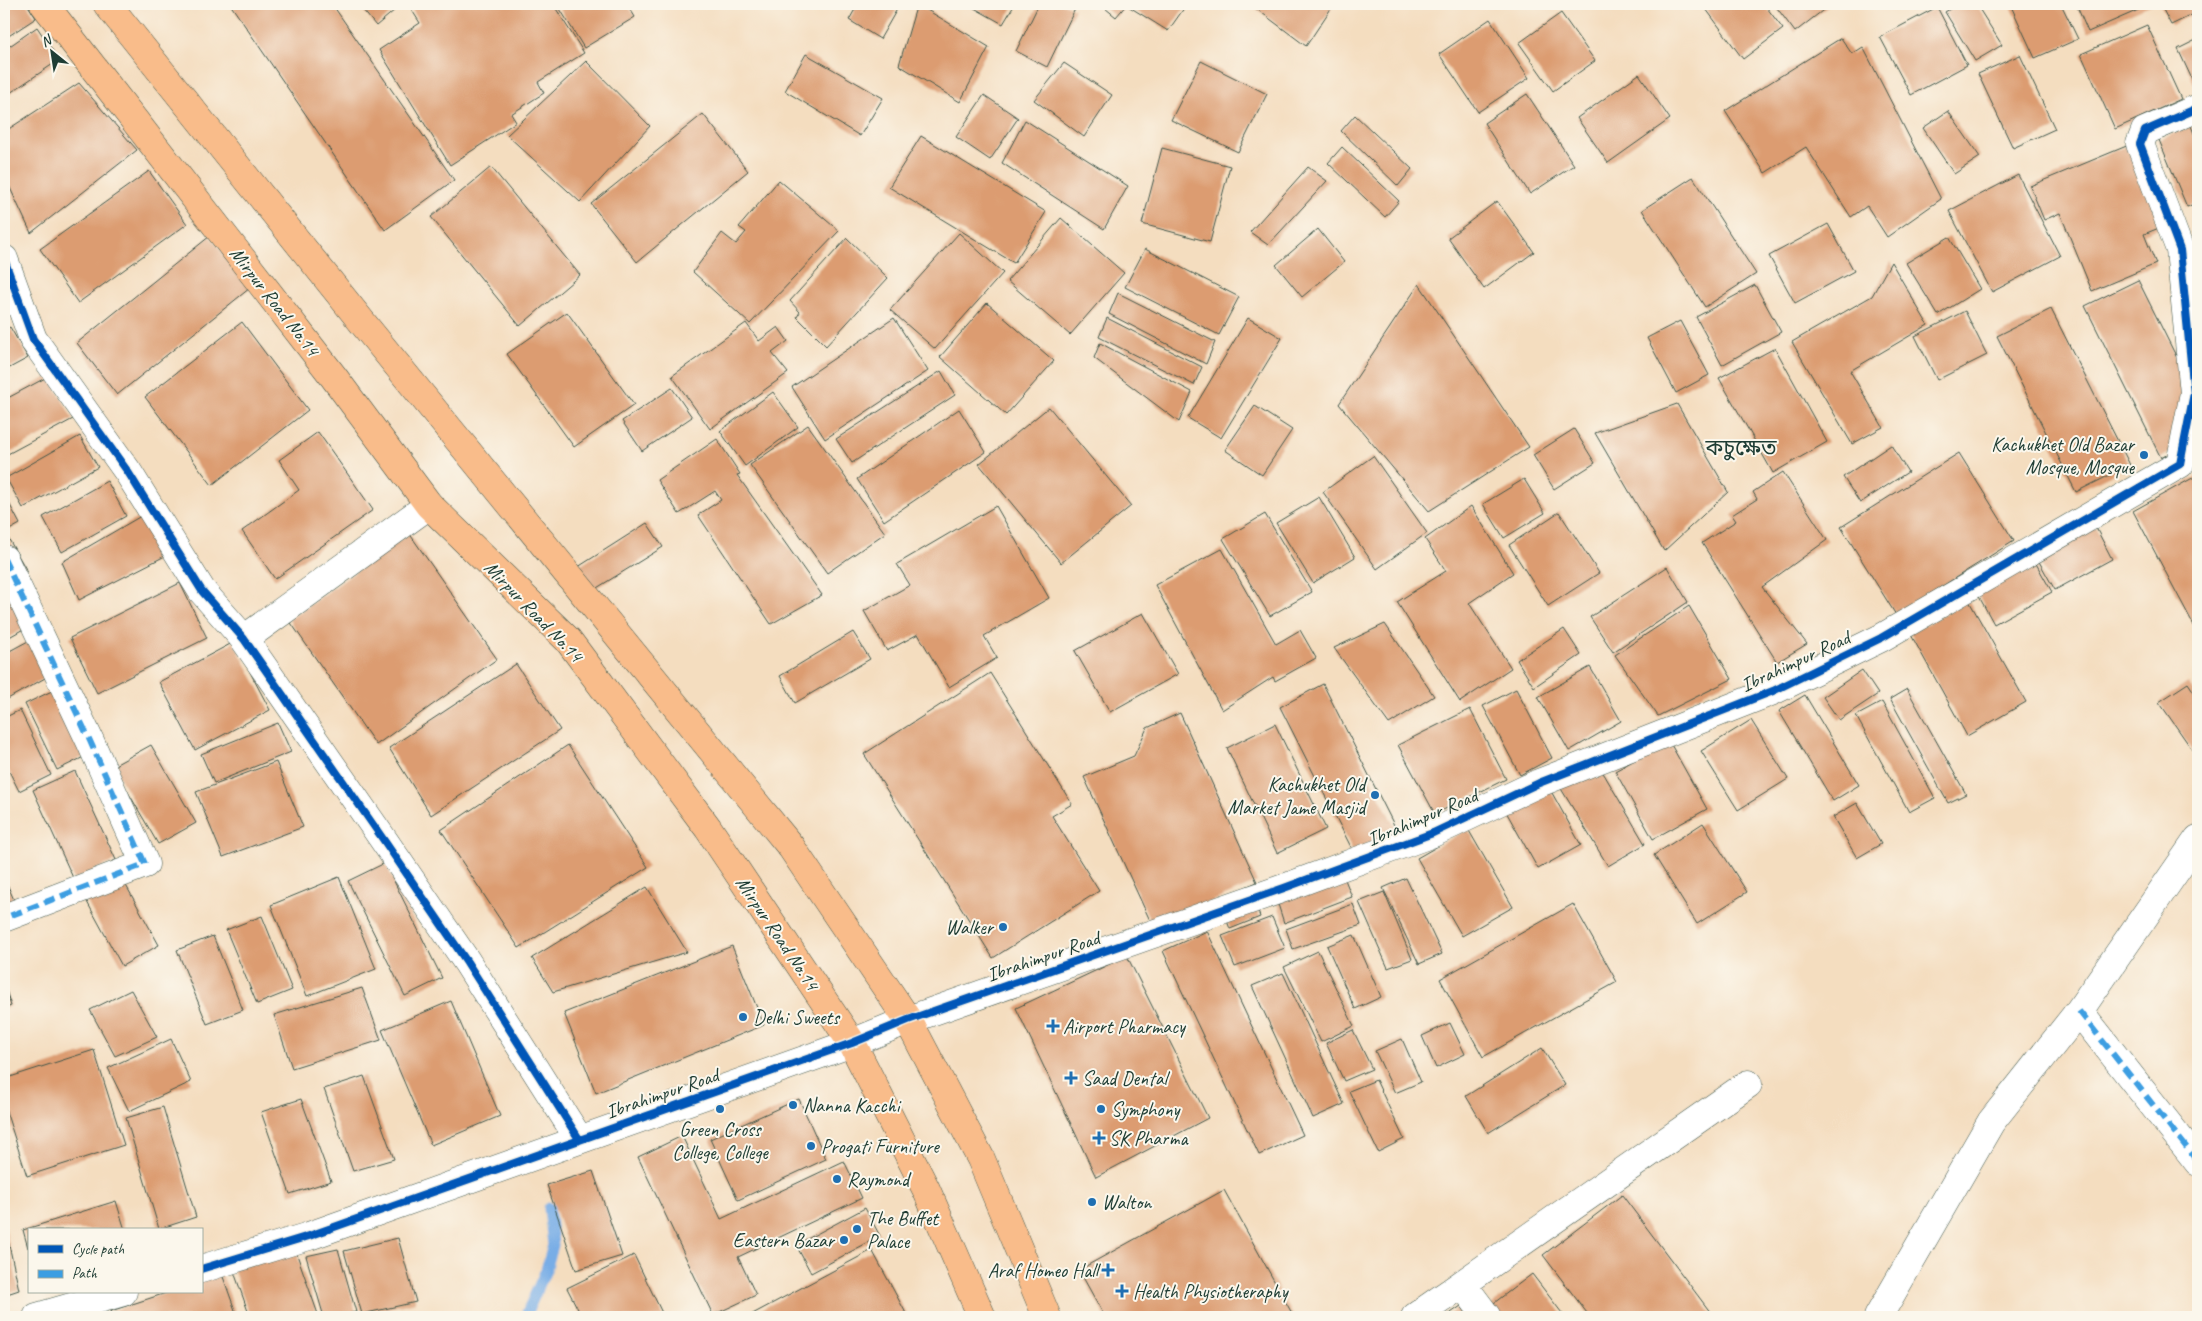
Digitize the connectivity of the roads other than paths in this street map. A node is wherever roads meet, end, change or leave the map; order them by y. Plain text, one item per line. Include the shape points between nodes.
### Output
1 (44, 4) edge
2 (107, 4) edge
3 (2198, 108) edge
4 (4, 259) edge
5 (429, 505) junction
6 (4, 559) edge
7 (244, 639) junction
8 (2198, 839) edge
9 (4, 918) edge
10 (2078, 1011) junction
11 (908, 1020) junction
12 (852, 1043) junction
13 (1748, 1084) dead end
14 (579, 1139) junction
15 (2198, 1162) edge
16 (202, 1268) edge
17 (1463, 1285) junction
18 (116, 1294) edge
19 (37, 1317) edge
20 (982, 1317) edge
21 (1046, 1317) edge
22 (1415, 1317) edge
23 (1487, 1317) edge
24 (1878, 1317) edge

1 - 5 main road, Mirpur Road No.14
2 - 11 main road via 791,848
3 - 11 street, Ibrahimpur Road via 2145,131 2140,144 2180,250 2194,394 2180,464 1881,638 1773,691 1539,783 1433,833
4 - 7 street via 33,339 128,472 202,591
5 - 7 street
5 - 12 main road, Mirpur Road No.14 via 568,640 708,828
6 - 9 street via 145,864
7 - 14 street via 466,962
8 - 10 street
10 - 15 street
10 - 24 street via 1991,1122
11 - 12 street, Ibrahimpur Road
11 - 21 main road via 981,1159
12 - 14 street, Ibrahimpur Road
12 - 20 main road, Mirpur Road No.14 via 926,1189
13 - 17 street
14 - 16 street, Ibrahimpur Road via 310,1236
17 - 22 street
17 - 23 street
18 - 19 street

